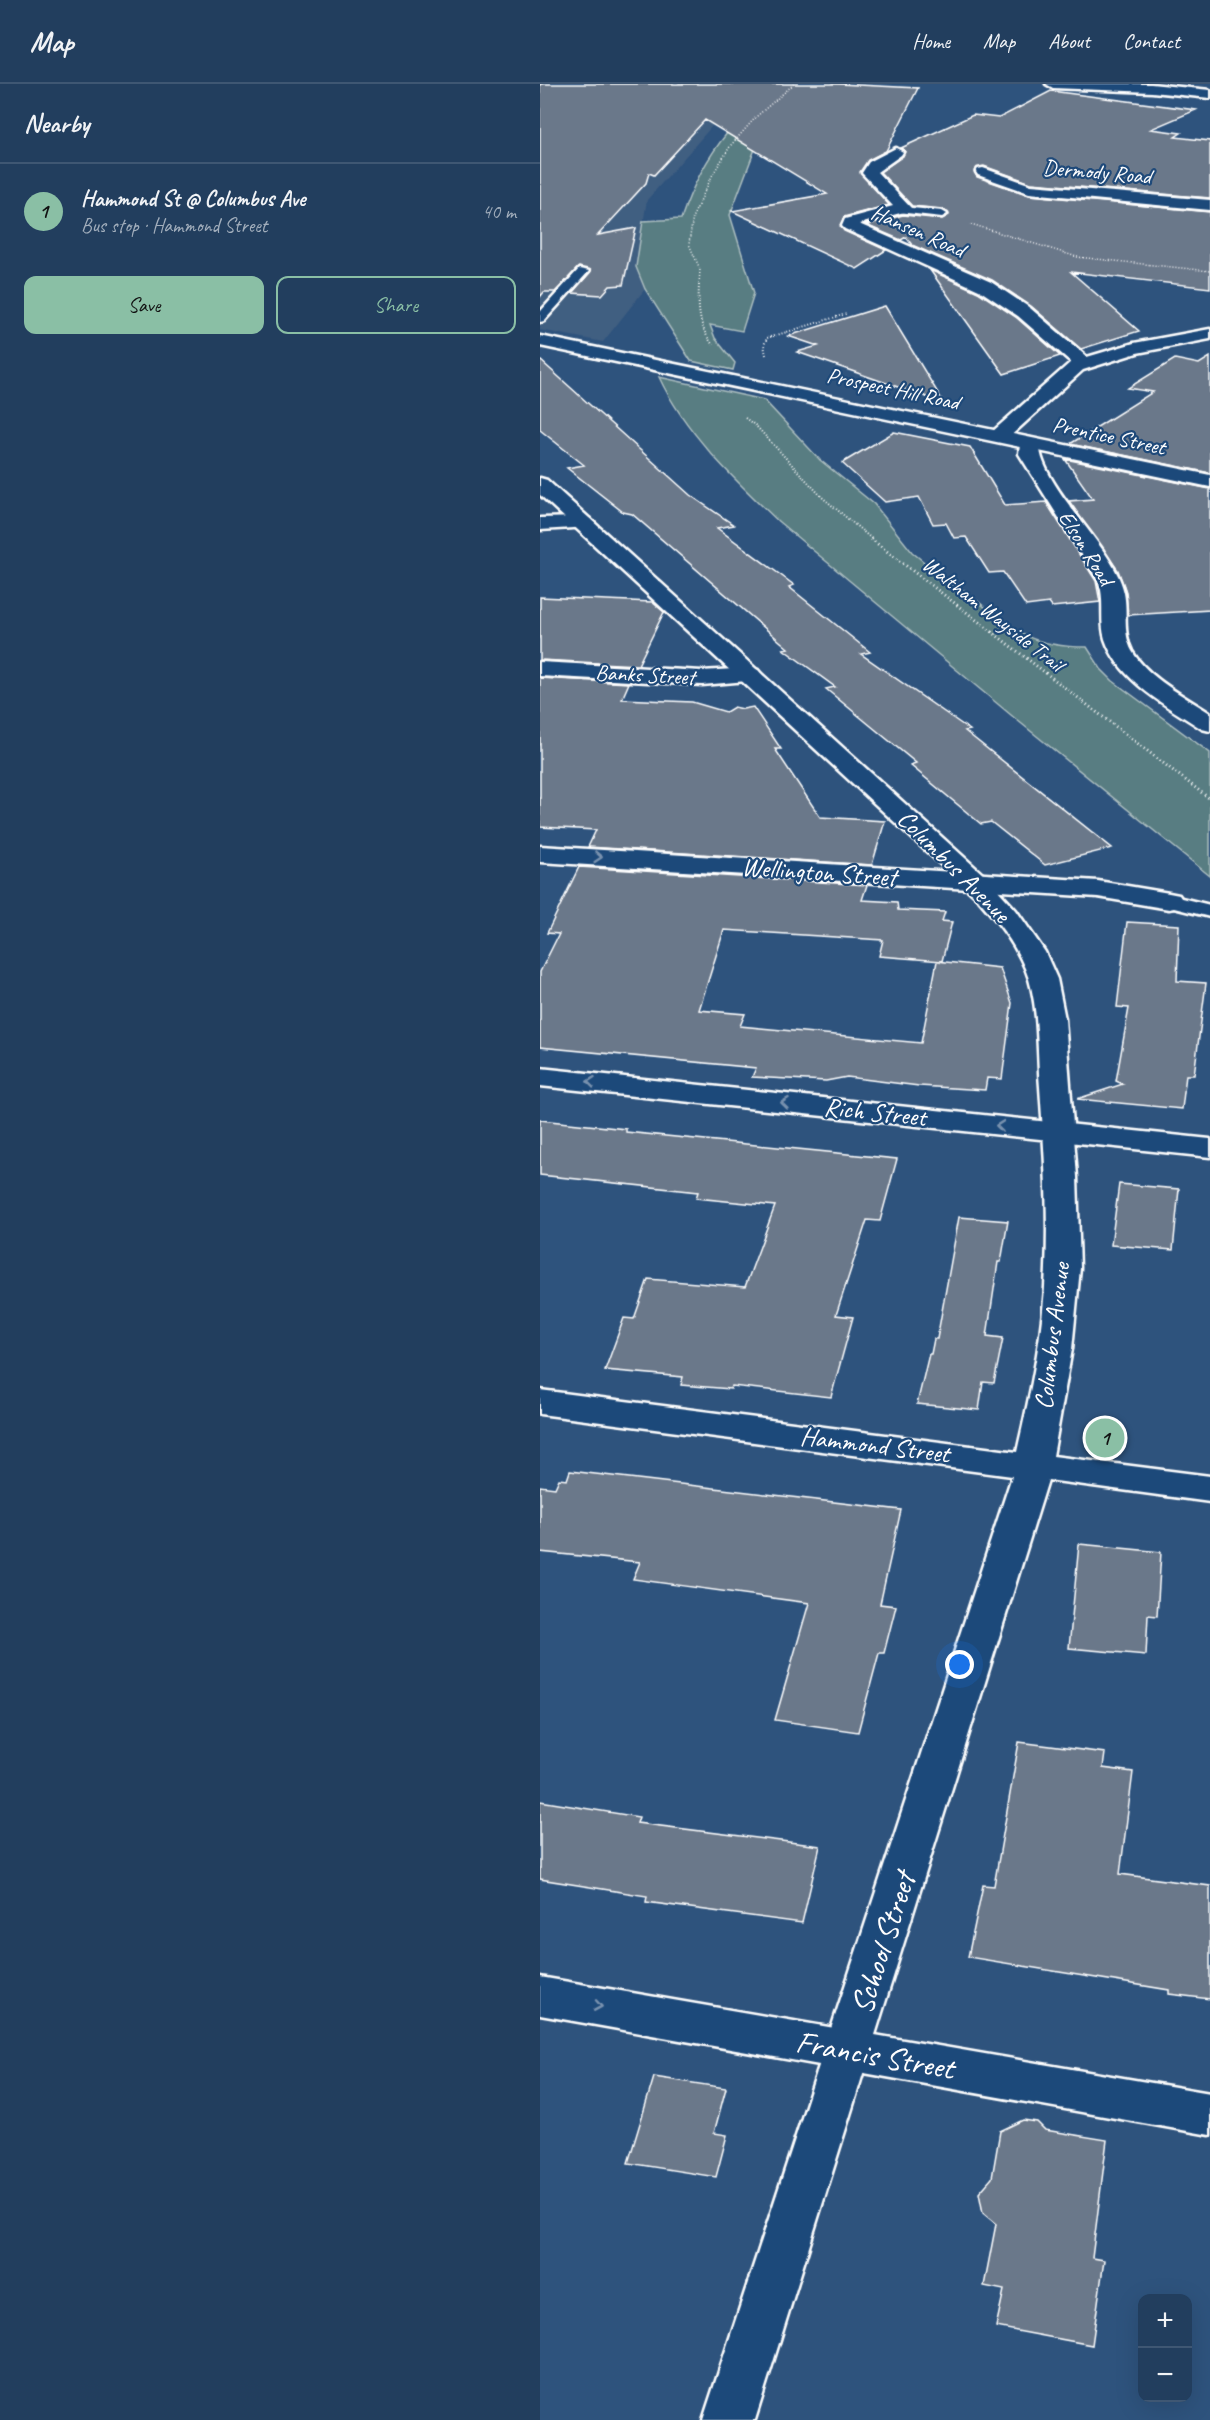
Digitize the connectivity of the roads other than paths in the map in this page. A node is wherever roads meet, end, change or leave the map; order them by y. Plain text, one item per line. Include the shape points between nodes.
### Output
1 (1053, 84) edge
2 (1210, 94) edge
3 (896, 152) dead end
4 (983, 172) dead end
5 (1210, 205) edge
6 (902, 210) junction
7 (942, 214) road end
8 (583, 271) dead end
9 (541, 316) edge
10 (1210, 334) edge
11 (540, 341) edge
12 (1083, 363) junction
13 (999, 436) junction
14 (1029, 444) junction
15 (1210, 481) edge
16 (540, 484) edge
17 (583, 523) junction
18 (540, 524) edge
19 (540, 669) edge
20 (750, 675) junction
21 (1210, 724) edge
22 (540, 854) edge
23 (977, 883) junction
24 (1169, 901) joint
25 (1210, 911) edge
26 (540, 1077) edge
27 (1058, 1132) junction
28 (1210, 1148) edge
29 (540, 1402) edge
30 (1033, 1466) junction
31 (1210, 1489) edge
32 (540, 1996) edge
33 (848, 2050) junction
34 (1210, 2114) edge
35 (729, 2420) edge

1 - 2 street
3 - 6 street, Hansen Road via 874,165 869,173 902,205
4 - 5 street, Dermody Road via 1029,189
6 - 7 lane
6 - 12 street, Hansen Road via 850,224 985,286 1024,312
8 - 9 lane
10 - 12 street via 1134,348
11 - 13 street, Prospect Hill Road
12 - 13 street
13 - 14 street, Prentice Street
14 - 15 street, Prentice Street
14 - 21 street, Elson Road via 1036,468 1108,578 1120,650 1139,672
16 - 17 street, Columbus Avenue
17 - 18 street
17 - 20 street, Columbus Avenue
19 - 20 street, Banks Street via 702,678
20 - 23 street, Columbus Avenue
22 -> 23 street, Wellington Street
23 - 24 street, Wellington Street via 1112,890
23 - 27 street, Columbus Avenue via 1020,934 1043,980
24 - 25 lane
27 -> 26 street, Rich Street
27 - 28 street, Rich Street
27 - 30 street, Columbus Avenue via 1063,1233 1060,1306
29 - 30 street, Hammond Street
30 - 31 street, Hammond Street
30 - 33 street, School Street
32 -> 33 street, Francis Street
33 - 34 street, Francis Street
33 - 35 street, School Street

